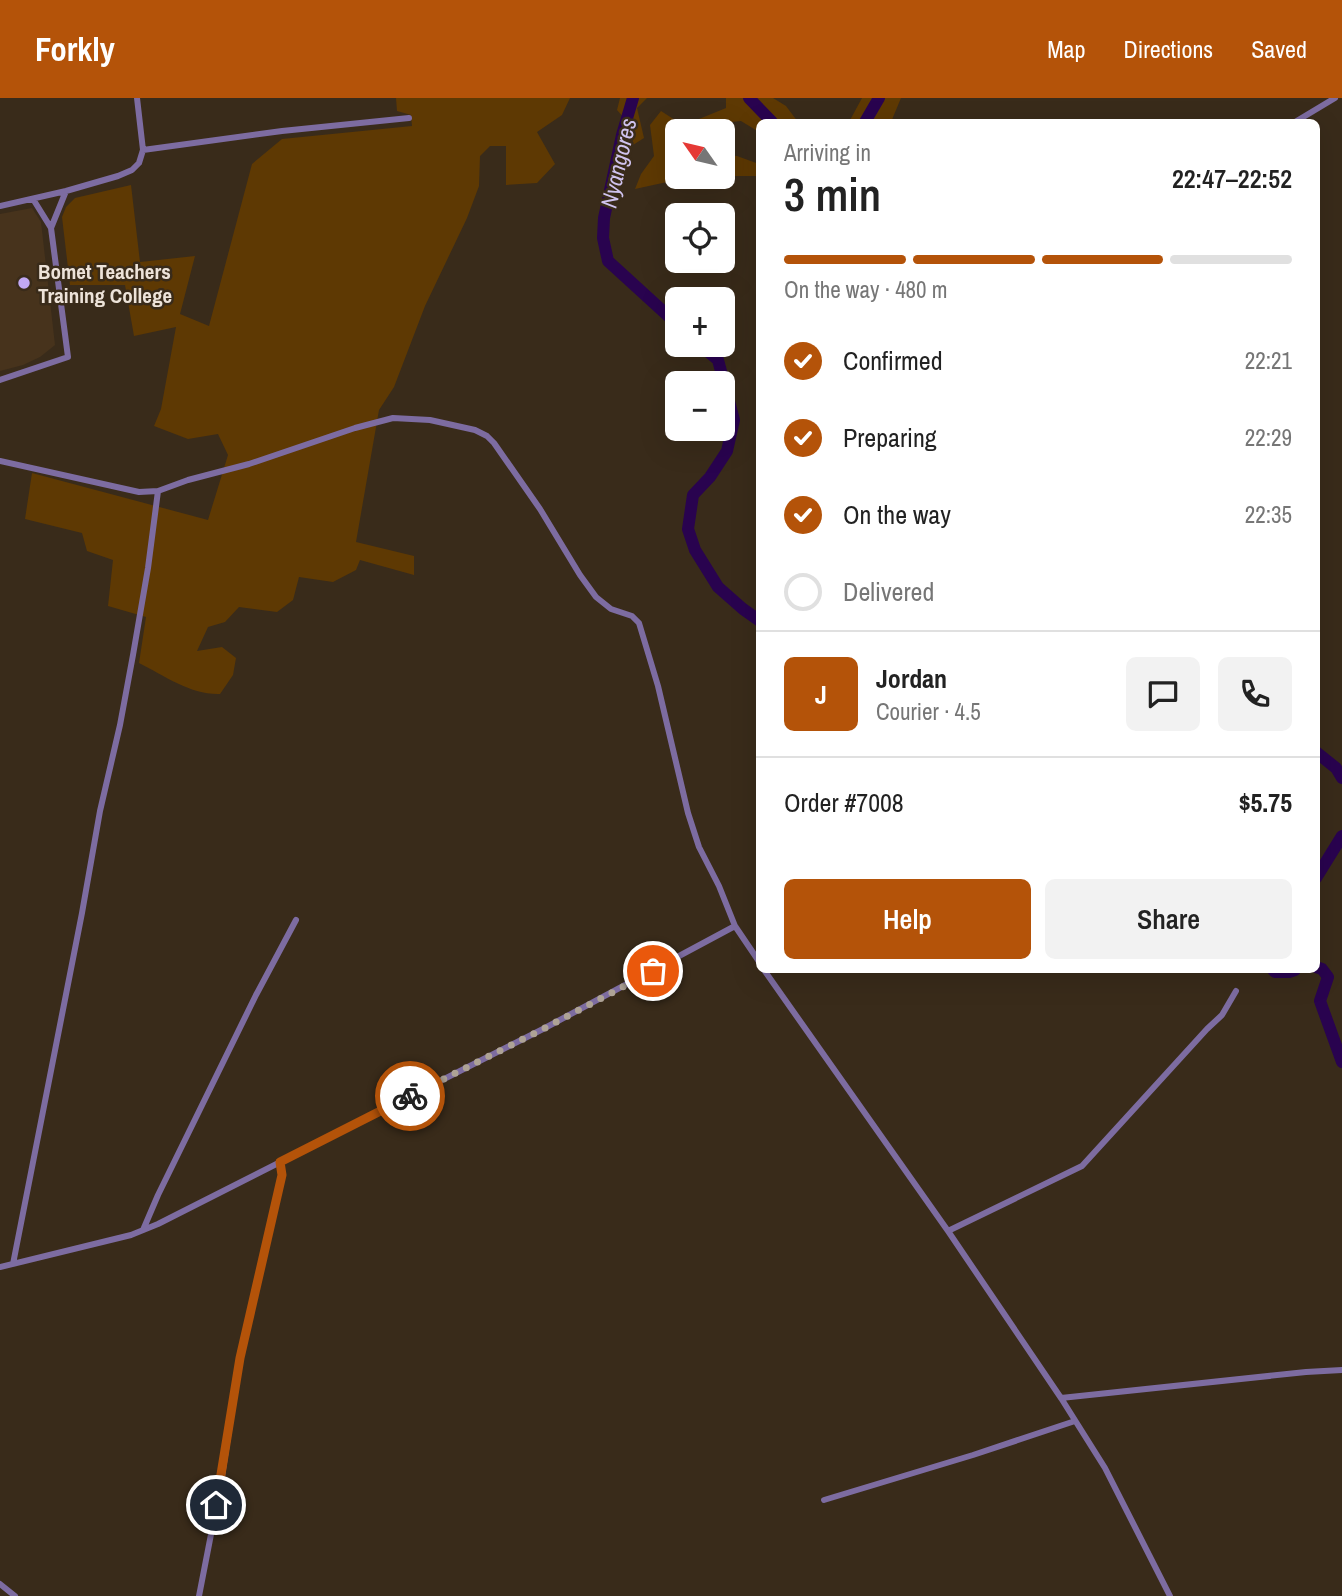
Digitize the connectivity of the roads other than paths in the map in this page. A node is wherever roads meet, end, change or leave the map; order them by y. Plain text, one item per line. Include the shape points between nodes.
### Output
1 (136, 98) edge
2 (1335, 98) edge
3 (409, 118) dead end
4 (1299, 119) edge
5 (143, 150) junction
6 (66, 191) junction
7 (33, 199) junction
8 (0, 206) edge
9 (51, 228) junction
10 (0, 380) edge
11 (0, 461) edge
12 (158, 491) junction
13 (296, 920) dead end
14 (735, 926) junction
15 (756, 957) edge
16 (766, 973) edge
17 (1236, 991) dead end
18 (280, 1162) junction
19 (144, 1230) junction
20 (948, 1231) junction
21 (13, 1264) junction
22 (0, 1267) edge
23 (1342, 1370) edge
24 (1061, 1398) junction
25 (1075, 1421) junction
26 (824, 1500) dead end
27 (0, 1584) edge
28 (15, 1596) edge
29 (199, 1596) edge
30 (1170, 1596) edge

1 - 5 street
2 - 4 street
3 - 5 street
5 - 6 street via 132,170
6 - 7 street
6 - 9 street
7 - 8 street
7 - 9 street
9 - 10 street via 68,357
11 - 12 street via 139,492
12 - 14 street via 393,418 430,420 487,436 596,597 639,623 688,813
12 - 21 street via 133,655
13 - 19 street
14 - 15 street
14 - 18 street
16 - 20 street
17 - 20 street via 1222,1015 1083,1165
18 - 19 street
18 - 29 street via 282,1175 240,1358
19 - 21 street
20 - 24 street
21 - 22 street
23 - 24 street
24 - 25 street
25 - 26 street
25 - 30 street via 1105,1468
27 - 28 street

